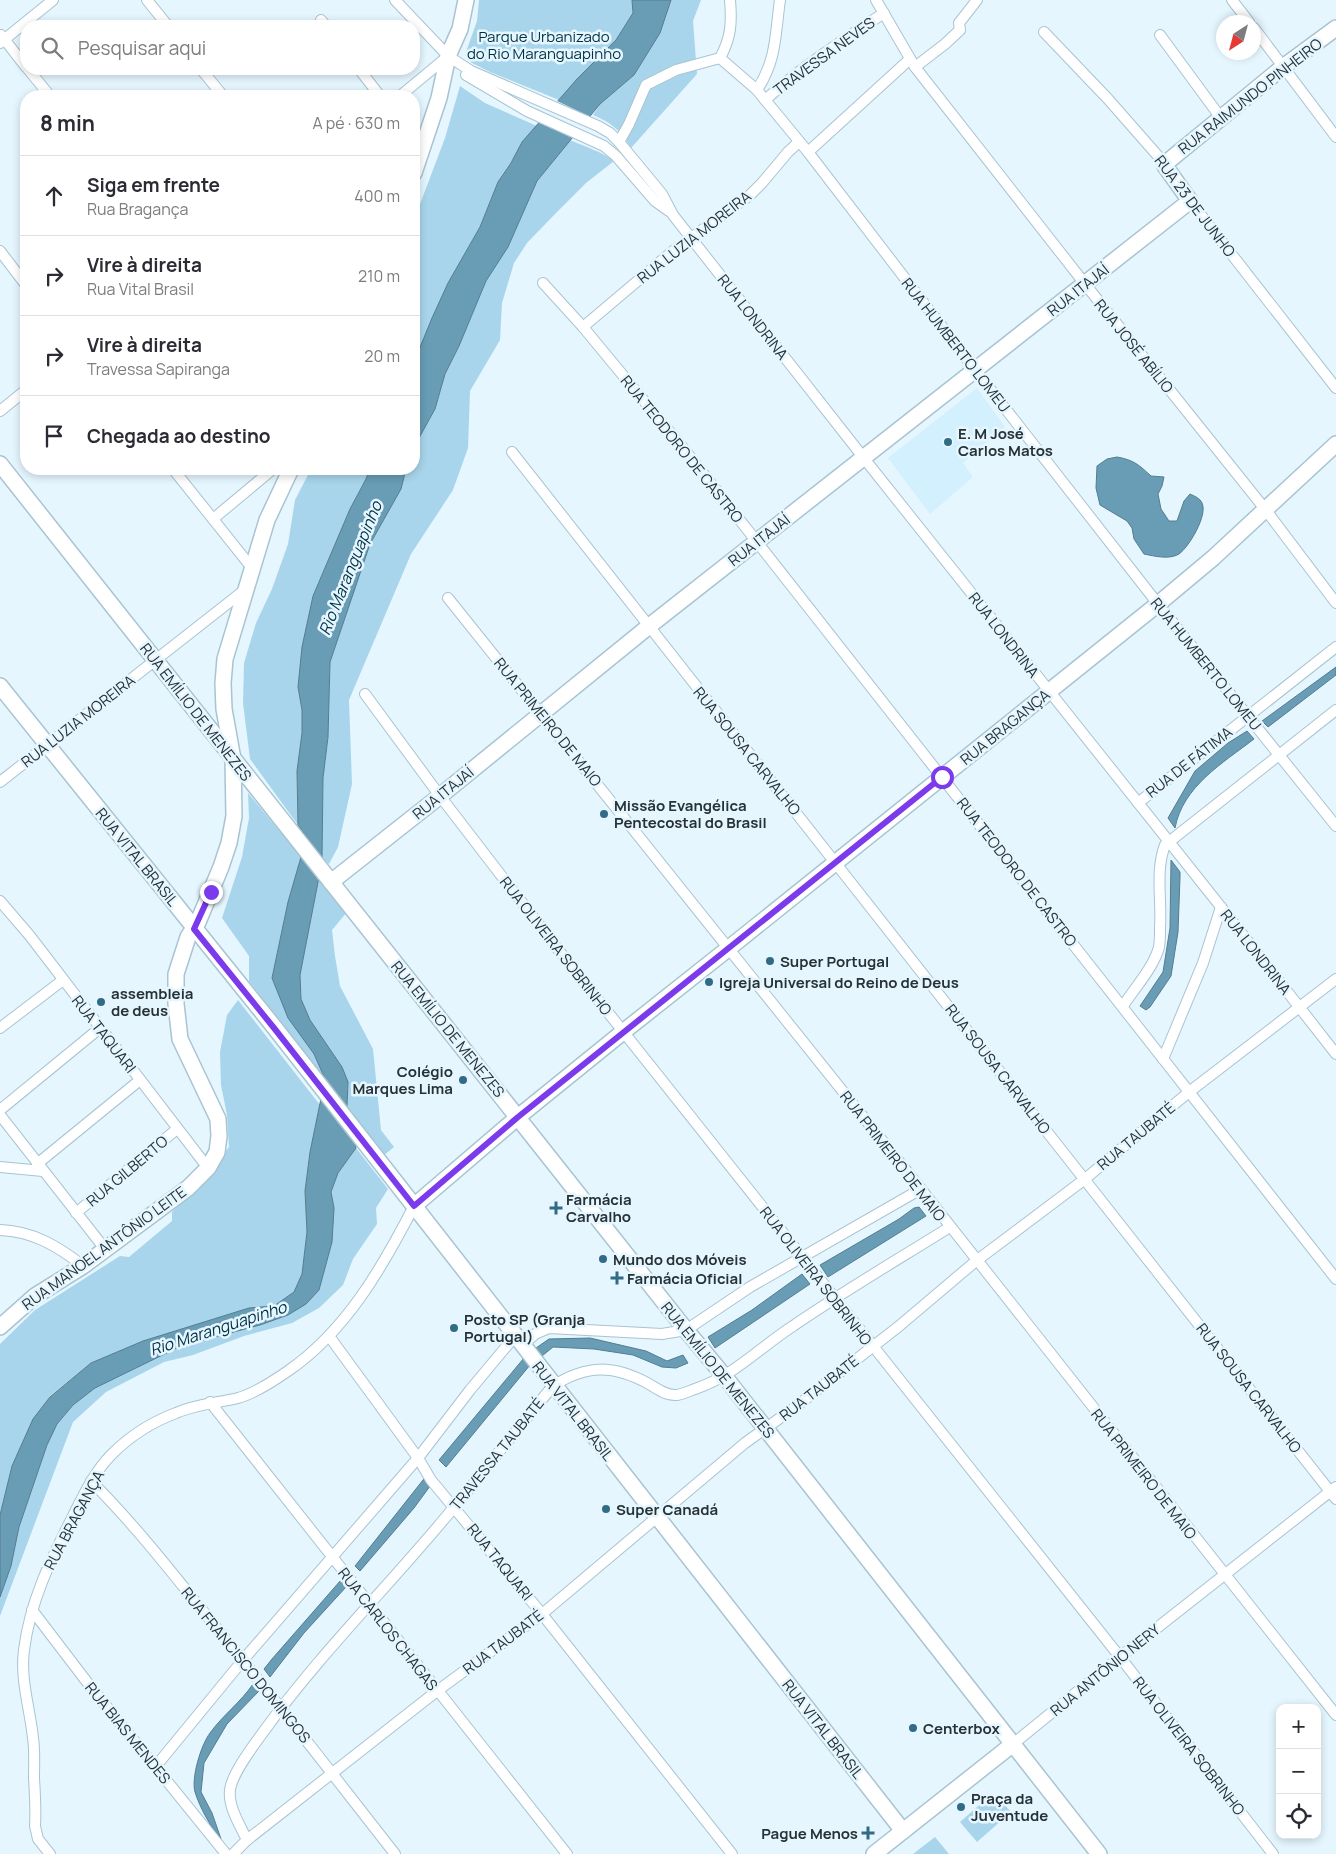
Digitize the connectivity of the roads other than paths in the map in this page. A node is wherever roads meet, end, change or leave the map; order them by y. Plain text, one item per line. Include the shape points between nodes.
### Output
1 (53, 0) edge
2 (147, 0) edge
3 (394, 0) edge
4 (466, 0) edge
5 (730, 0) edge
6 (780, 0) edge
7 (876, 0) edge
8 (977, 0) edge
9 (1232, 0) edge
10 (884, 13) junction
11 (1244, 15) edge
12 (26, 20) edge
13 (163, 20) edge
14 (413, 20) edge
15 (20, 25) edge
16 (420, 27) edge
17 (1336, 28) edge
18 (1044, 32) dead end
19 (1160, 35) dead end
20 (1261, 37) edge
21 (1, 39) edge
22 (448, 56) junction
23 (720, 58) junction
24 (20, 60) edge
25 (912, 63) junction
26 (1283, 67) junction
27 (33, 75) edge
28 (206, 75) edge
29 (364, 75) edge
30 (45, 90) edge
31 (218, 90) edge
32 (375, 90) edge
33 (407, 90) edge
34 (757, 90) junction
35 (765, 100) junction
36 (1221, 118) junction
37 (1336, 137) edge
38 (619, 142) junction
39 (799, 142) junction
40 (808, 152) junction
41 (420, 155) edge
42 (1165, 164) junction
43 (1190, 201) junction
44 (673, 215) junction
45 (692, 238) junction
46 (0, 251) edge
47 (20, 277) edge
48 (543, 284) dead end
49 (1085, 284) junction
50 (583, 327) junction
51 (976, 371) junction
52 (1336, 388) edge
53 (20, 395) edge
54 (0, 411) edge
55 (1336, 444) edge
56 (512, 452) dead end
57 (863, 458) junction
58 (0, 464) edge
59 (178, 475) edge
60 (266, 475) edge
61 (288, 475) edge
62 (1265, 509) junction
63 (213, 519) junction
64 (756, 542) junction
65 (252, 568) junction
66 (246, 589) junction
67 (448, 598) dead end
68 (1336, 603) edge
69 (1158, 604) junction
70 (648, 627) junction
71 (1336, 647) edge
72 (155, 660) junction
73 (0, 686) edge
74 (1049, 692) junction
75 (365, 694) dead end
76 (1336, 710) edge
77 (541, 713) junction
78 (1248, 715) junction
79 (47, 745) junction
80 (1280, 756) junction
81 (233, 759) junction
82 (942, 777) junction
83 (0, 782) edge
84 (440, 796) junction
85 (1138, 803) junction
86 (1336, 826) edge
87 (1168, 841) junction
88 (836, 862) junction
89 (327, 877) junction
90 (0, 901) edge
91 (1221, 907) junction
92 (194, 929) junction
93 (729, 948) junction
94 (1336, 979) edge
95 (63, 980) junction
96 (1123, 1006) junction
97 (1299, 1008) junction
98 (0, 1028) edge
99 (100, 1028) junction
100 (623, 1032) junction
101 (1336, 1054) edge
102 (1164, 1059) junction
103 (140, 1080) junction
104 (1188, 1092) junction
105 (0, 1110) edge
106 (0, 1115) edge
107 (518, 1117) junction
108 (177, 1129) junction
109 (0, 1167) edge
110 (40, 1168) junction
111 (208, 1168) junction
112 (1085, 1179) junction
113 (921, 1190) junction
114 (414, 1206) junction
115 (76, 1213) junction
116 (950, 1227) junction
117 (0, 1230) edge
118 (105, 1249) junction
119 (802, 1256) junction
120 (976, 1261) junction
121 (83, 1266) junction
122 (1336, 1279) edge
123 (835, 1298) junction
124 (0, 1327) edge
125 (686, 1330) junction
126 (329, 1336) junction
127 (519, 1341) junction
128 (872, 1346) junction
129 (725, 1377) junction
130 (553, 1386) junction
131 (210, 1402) junction
132 (766, 1429) junction
133 (418, 1458) junction
134 (91, 1481) junction
135 (1334, 1493) edge
136 (455, 1507) junction
137 (656, 1517) junction
138 (332, 1558) junction
139 (1224, 1575) junction
140 (369, 1604) junction
141 (32, 1610) junction
142 (542, 1614) junction
143 (1120, 1657) junction
144 (243, 1660) junction
145 (436, 1691) junction
146 (282, 1708) junction
147 (1336, 1715) edge
148 (1013, 1744) junction
149 (156, 1766) junction
150 (332, 1774) junction
151 (903, 1831) junction
152 (247, 1840) junction
153 (50, 1854) edge
154 (226, 1854) edge
155 (233, 1854) edge
156 (396, 1854) edge
157 (566, 1854) edge
158 (732, 1854) edge
159 (874, 1854) edge
160 (1099, 1854) edge
161 (1273, 1854) edge

1 - 12 street
2 - 13 street
3 - 14 street
4 - 22 street via 460,30
5 - 23 street via 728,44
6 - 34 street via 772,60
7 - 10 street, RUA JOSÉ ABÍLIO
8 - 25 street via 959,23 960,30 945,44
9 - 11 street
10 - 25 street, RUA JOSÉ ABÍLIO
10 - 35 street, TRAVESSA NEVES via 788,79
15 - 21 street
16 - 22 street
17 - 26 street, RUA RAIMUNDO PINHEIRO
18 - 42 street, RUA 23 DE JUNHO
19 - 36 street
20 - 26 street
21 - 24 street
22 - 33 street
22 - 38 street via 471,71 598,126
22 - 41 street via 441,92
22 - 44 street via 464,73 527,111 604,146 655,201
23 - 34 street, RUA HUMBERTO LOMEU
23 - 38 street via 676,70 646,85
25 - 40 street
25 - 49 street, RUA JOSÉ ABÍLIO
26 - 36 street, RUA RAIMUNDO PINHEIRO
26 - 37 street
27 - 30 street
28 - 31 street
29 - 32 street
34 - 35 street, RUA HUMBERTO LOMEU
35 - 39 street, RUA HUMBERTO LOMEU
36 - 42 street, RUA RAIMUNDO PINHEIRO
38 - 44 street via 662,194
39 - 40 street, RUA HUMBERTO LOMEU
39 - 45 street, RUA LUZIA MOREIRA via 749,196
40 - 51 street, RUA HUMBERTO LOMEU
42 - 43 street, RUA 23 DE JUNHO
43 - 49 street, RUA ITAJAÍ
43 - 52 street, RUA 23 DE JUNHO
44 - 45 street, RUA LONDRINA
45 - 50 street, RUA LUZIA MOREIRA
45 - 57 street, RUA LONDRINA
46 - 47 street
48 - 50 street, RUA TEODORO DE CASTRO
49 - 51 street, RUA ITAJAÍ
49 - 62 street, RUA JOSÉ ABÍLIO
50 - 64 street, RUA TEODORO DE CASTRO
51 - 57 street, RUA ITAJAÍ
51 - 69 street, RUA HUMBERTO LOMEU
53 - 54 street
55 - 62 street, RUA BRAGANÇA
56 - 70 street, RUA SOUSA CARVALHO
57 - 64 street, RUA ITAJAÍ
57 - 74 street, RUA LONDRINA
58 - 72 street, RUA EMÍLIO DE MENEZES
59 - 63 street
60 - 63 street
61 - 65 street via 267,520
62 - 68 street, RUA JOSÉ ABÍLIO
62 - 69 street, RUA BRAGANÇA
63 - 65 street
64 - 70 street, RUA ITAJAÍ
64 - 82 street, RUA TEODORO DE CASTRO
65 - 66 street
66 - 72 street, RUA LUZIA MOREIRA
66 - 81 street via 225,659 223,682
67 - 77 street, RUA PRIMEIRO DE MAIO
69 - 74 street, RUA BRAGANÇA
69 - 78 street, RUA HUMBERTO LOMEU
70 - 77 street, RUA ITAJAÍ
70 - 88 street, RUA SOUSA CARVALHO
71 - 78 street, RUA DE FÁTIMA
72 - 79 street, RUA LUZIA MOREIRA
72 - 81 street, RUA EMÍLIO DE MENEZES
73 - 79 street, RUA VITAL BRASIL
74 - 82 street, RUA BRAGANÇA
74 - 85 street, RUA LONDRINA
75 - 84 street, RUA OLIVEIRA SOBRINHO
76 - 80 street
77 - 84 street, RUA ITAJAÍ
77 - 93 street, RUA PRIMEIRO DE MAIO
78 - 80 street, RUA HUMBERTO LOMEU
78 - 85 street, RUA DE FÁTIMA
79 - 83 street, RUA LUZIA MOREIRA
79 - 92 street, RUA VITAL BRASIL
80 - 86 street, RUA HUMBERTO LOMEU
80 - 87 street
81 - 89 street, RUA EMÍLIO DE MENEZES
81 - 92 street via 234,816 229,843
82 - 88 street, RUA BRAGANÇA
82 - 96 street, RUA TEODORO DE CASTRO
84 - 89 street, RUA ITAJAÍ
84 - 100 street, RUA OLIVEIRA SOBRINHO
85 - 87 street, RUA LONDRINA
87 - 91 street, RUA LONDRINA
87 - 96 street via 1162,854 1159,878 1159,947 1152,964
88 - 93 street, RUA BRAGANÇA
88 - 112 street, RUA SOUSA CARVALHO
89 - 107 street, RUA EMÍLIO DE MENEZES
90 - 95 street, RUA TAQUARI
91 - 97 street, RUA LONDRINA
91 - 102 street via 1203,963
92 - 111 street via 188,937 176,974 176,1004 180,1039 218,1119 220,1136 217,1152
92 - 114 street, RUA VITAL BRASIL
93 - 100 street, RUA BRAGANÇA
93 - 113 street, RUA PRIMEIRO DE MAIO
94 - 97 street, RUA TAUBATÉ
95 - 98 street
95 - 99 street, RUA TAQUARI
96 - 102 street, RUA TEODORO DE CASTRO
97 - 101 street, RUA LONDRINA
97 - 104 street, RUA TAUBATÉ
99 - 103 street, RUA TAQUARI
99 - 105 street
100 - 107 street, RUA BRAGANÇA
100 - 119 street, RUA OLIVEIRA SOBRINHO
102 - 104 street, RUA TEODORO DE CASTRO
103 - 108 street, RUA TAQUARI
103 - 110 street
104 - 112 street, RUA TAUBATÉ
104 - 122 street, RUA TEODORO DE CASTRO
106 - 110 street
107 - 114 street, RUA BRAGANÇA
107 - 125 street, RUA EMÍLIO DE MENEZES
108 - 111 street, RUA TAQUARI
108 - 115 street, RUA GILBERTO
109 - 110 street
110 - 115 street
111 - 118 street, RUA MANOEL ANTÔNIO LEITE via 188,1188
112 - 120 street, RUA TAUBATÉ
112 - 135 street, RUA SOUSA CARVALHO
113 - 116 street, RUA PRIMEIRO DE MAIO
113 - 119 street
114 - 126 street, RUA BRAGANÇA via 376,1275
114 - 127 street, RUA VITAL BRASIL
115 - 118 street
116 - 120 street, RUA PRIMEIRO DE MAIO
116 - 123 street, TRAVESSA TAUBATÉ
117 - 121 street via 29,1234 50,1243
118 - 121 street, RUA MANOEL ANTÔNIO LEITE
119 - 123 street, RUA OLIVEIRA SOBRINHO
119 - 125 street
120 - 128 street, RUA TAUBATÉ
120 - 139 street, RUA PRIMEIRO DE MAIO
121 - 124 street, RUA MANOEL ANTÔNIO LEITE via 35,1296
123 - 128 street, RUA OLIVEIRA SOBRINHO
123 - 129 street, TRAVESSA TAUBATÉ
125 - 127 street via 662,1334 549,1328
125 - 129 street, RUA EMÍLIO DE MENEZES
126 - 131 street, RUA BRAGANÇA via 304,1360 263,1386 240,1397
126 - 133 street, RUA TAQUARI
127 - 130 street, RUA VITAL BRASIL
127 - 133 street via 470,1390
128 - 132 street, RUA TAUBATÉ
128 - 143 street, RUA OLIVEIRA SOBRINHO
129 - 130 street, TRAVESSA TAUBATÉ via 676,1395 610,1369 566,1377
129 - 132 street, RUA EMÍLIO DE MENEZES
130 - 136 street, TRAVESSA TAUBATÉ
130 - 137 street, RUA VITAL BRASIL
131 - 134 street, RUA BRAGANÇA via 178,1412 133,1435 112,1454
131 - 138 street, RUA CARLOS CHAGAS
132 - 137 street, RUA TAUBATÉ
132 - 148 street, RUA EMÍLIO DE MENEZES
133 - 136 street, RUA TAQUARI
133 - 138 street
134 - 141 street, RUA BRAGANÇA via 42,1578
134 - 144 street, RUA FRANCISCO DOMINGOS via 131,1522
135 - 139 street, RUA ANTÔNIO NERY
136 - 140 street, TRAVESSA TAUBATÉ
136 - 142 street, RUA TAQUARI
137 - 142 street, RUA TAUBATÉ
137 - 151 street, RUA VITAL BRASIL
138 - 140 street, RUA CARLOS CHAGAS
138 - 144 street
139 - 143 street, RUA ANTÔNIO NERY
139 - 147 street, RUA PRIMEIRO DE MAIO
140 - 145 street, RUA CARLOS CHAGAS
140 - 146 street, TRAVESSA TAUBATÉ
141 - 149 street, RUA BIAS MENDES
141 - 153 street, RUA BRAGANÇA via 23,1652 26,1697 34,1741 35,1826 38,1840
142 - 145 street, RUA TAUBATÉ
142 - 158 street, RUA TAQUARI
143 - 148 street, RUA ANTÔNIO NERY
143 - 161 street, RUA OLIVEIRA SOBRINHO
144 - 146 street, RUA FRANCISCO DOMINGOS
144 - 149 street
145 - 150 street, RUA TAUBATÉ
145 - 157 street, RUA CARLOS CHAGAS
146 - 150 street, RUA FRANCISCO DOMINGOS
146 - 152 street, TRAVESSA TAUBATÉ via 252,1748 230,1790 233,1810
148 - 151 street, RUA ANTÔNIO NERY
148 - 160 street, RUA EMÍLIO DE MENEZES
149 - 154 street, RUA BIAS MENDES
150 - 152 street, RUA TAUBATÉ
150 - 156 street, RUA FRANCISCO DOMINGOS
151 - 159 street, RUA ANTÔNIO NERY
152 - 155 street, RUA TAUBATÉ

